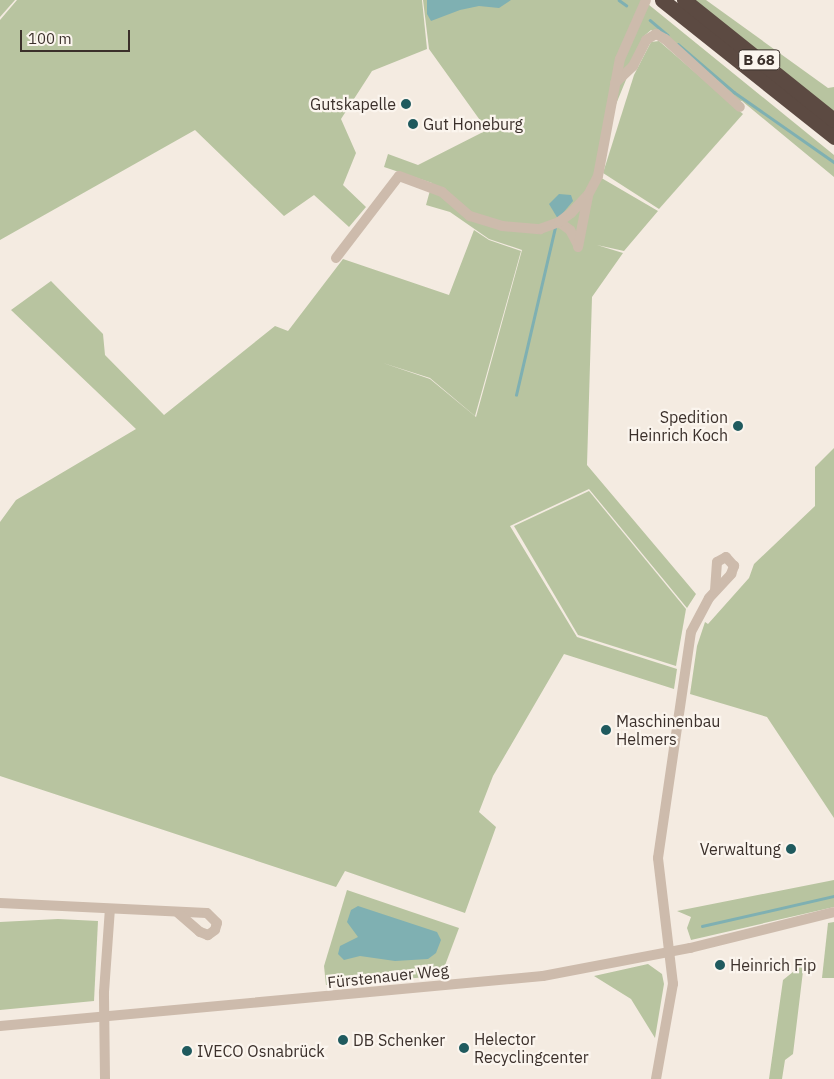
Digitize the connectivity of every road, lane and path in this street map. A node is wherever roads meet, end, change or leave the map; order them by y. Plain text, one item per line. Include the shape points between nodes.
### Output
1 (646, 0) edge
2 (662, 0) edge
3 (684, 0) edge
4 (614, 83) junction
5 (740, 107) dead end
6 (834, 120) edge
7 (834, 137) edge
8 (588, 195) junction
9 (557, 223) junction
10 (336, 258) dead end
11 (715, 590) dead end
12 (0, 903) edge
13 (110, 909) junction
14 (834, 912) edge
15 (178, 913) dead end
16 (672, 952) junction
17 (104, 1016) junction
18 (0, 1026) edge
19 (105, 1079) edge
20 (656, 1079) edge

1 - 4 street via 636,18
2 - 7 highway, B 68
3 - 6 highway, B 68
4 - 5 street via 633,66 646,40 656,34
4 - 8 street via 598,176
8 - 9 street
8 - 9 street via 578,247 570,230
9 - 10 street via 522,229 484,221 463,212 442,192 399,176
11 - 16 street via 691,632 658,858 660,893
12 - 13 street
13 - 15 street
13 - 17 street
14 - 16 street, Fürstenauer Weg
16 - 17 street, Fürstenauer Weg via 543,976
16 - 20 street via 673,984
17 - 18 street, Fürstenauer Weg
17 - 19 street

